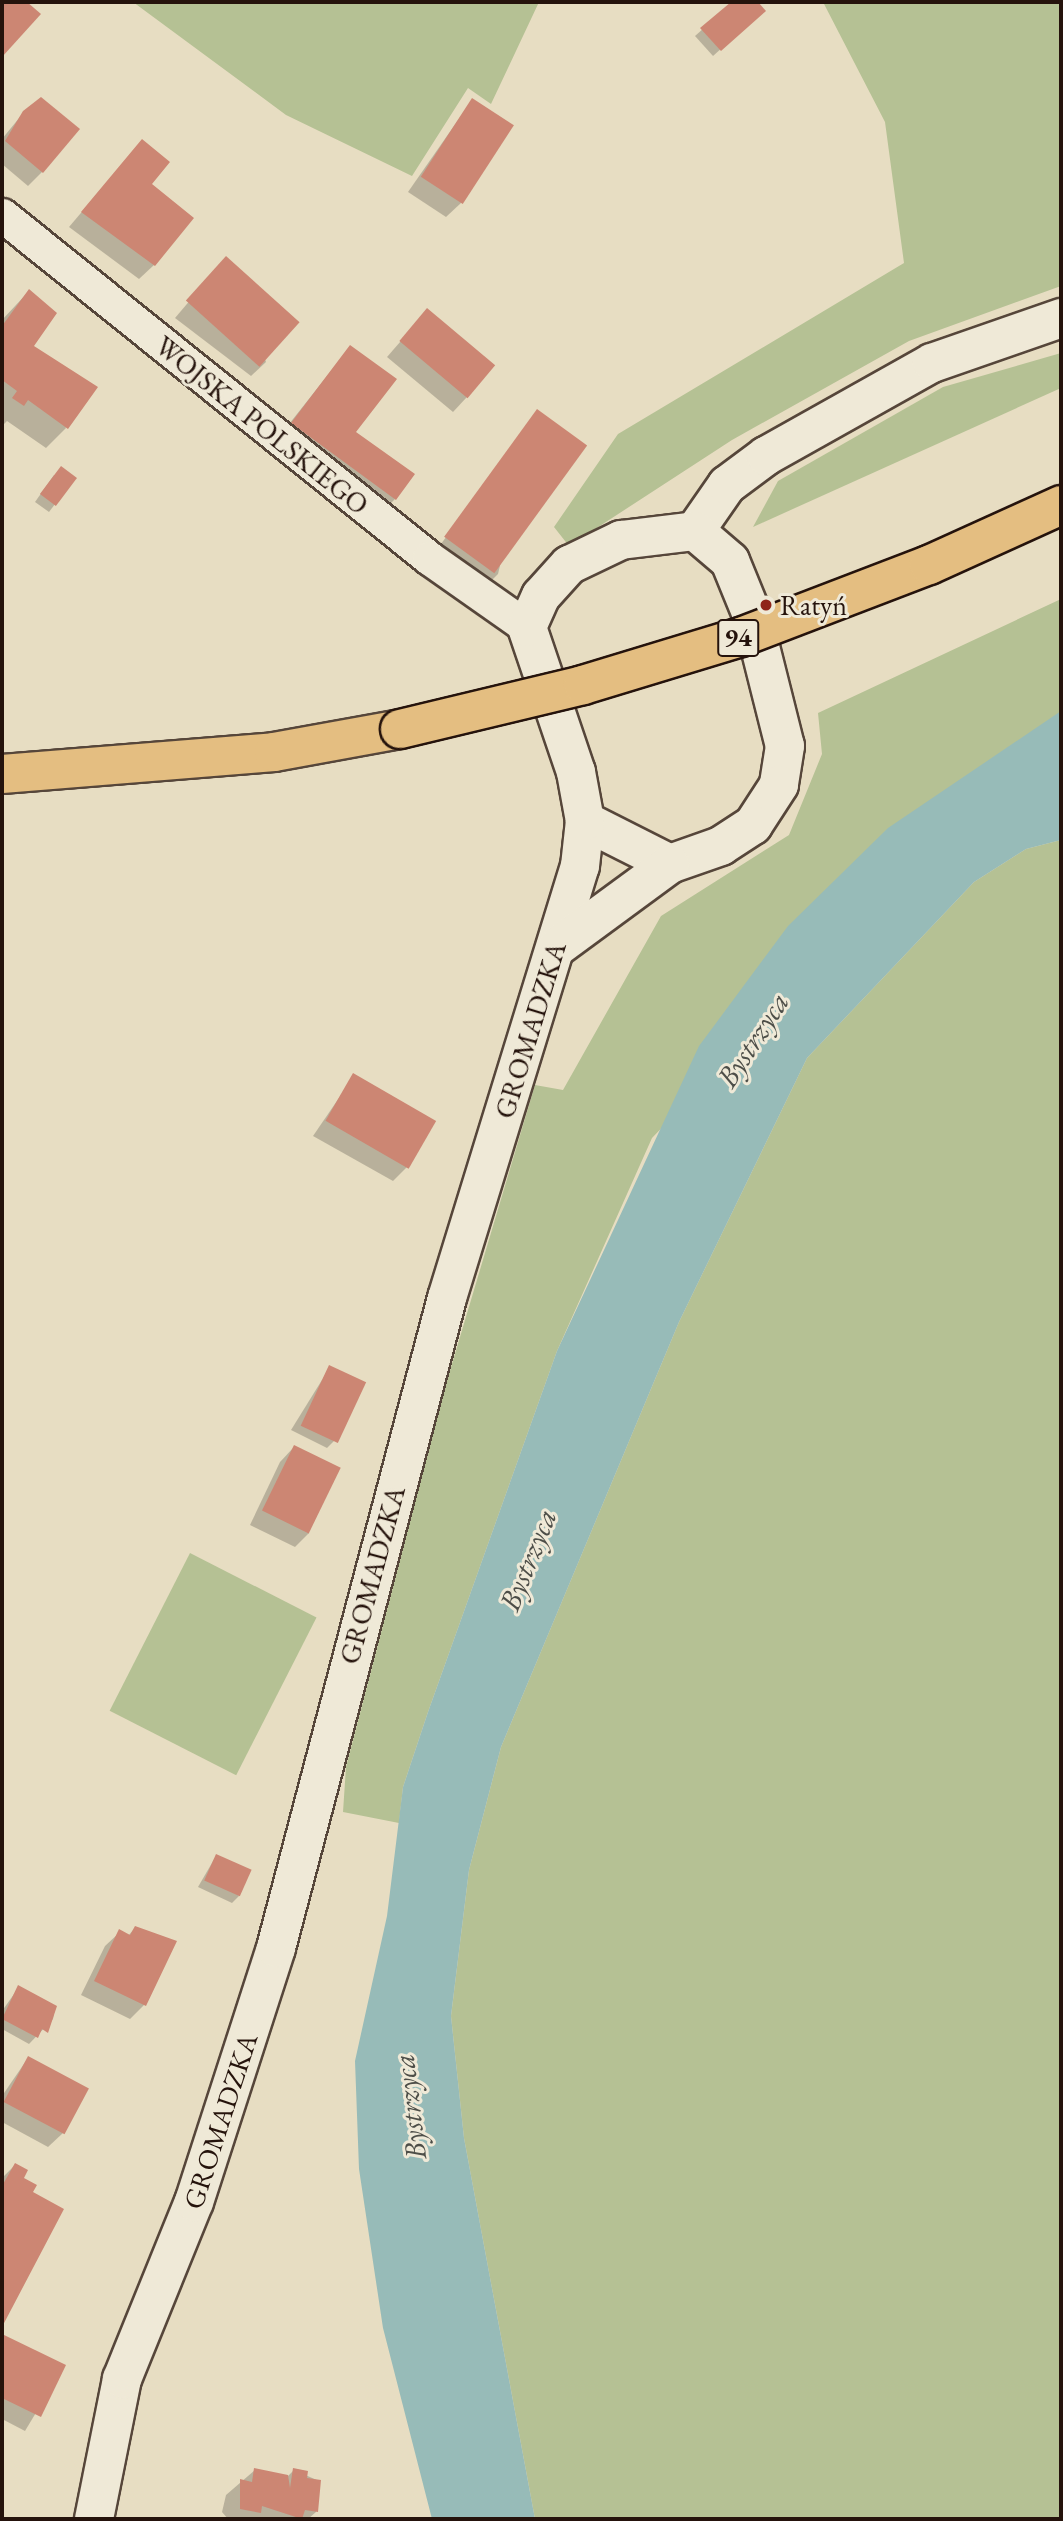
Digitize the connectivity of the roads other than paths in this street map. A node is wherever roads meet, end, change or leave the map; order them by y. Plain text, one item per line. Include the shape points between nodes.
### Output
1 (2, 215) edge
2 (1061, 318) edge
3 (1061, 505) edge
4 (695, 531) junction
5 (527, 627) junction
6 (2, 774) edge
7 (584, 821) junction
8 (670, 864) junction
9 (557, 947) junction
10 (94, 2519) edge

1 - 5 street, WOJSKA POLSKIEGO via 429,558
2 - 4 street via 932,363 766,456 727,485
3 - 6 main road, 94, bridge via 929,565 741,637 583,685 400,729 274,752
4 - 5 street via 621,540 569,565 541,596
4 - 8 street via 730,562 752,615 785,746 779,785 753,825 721,846
5 - 7 street, GROMADZKA via 562,720
7 - 8 street
7 - 9 street, GROMADZKA
8 - 9 street
9 - 10 street, GROMADZKA via 447,1298 264,1987 194,2202 122,2379

